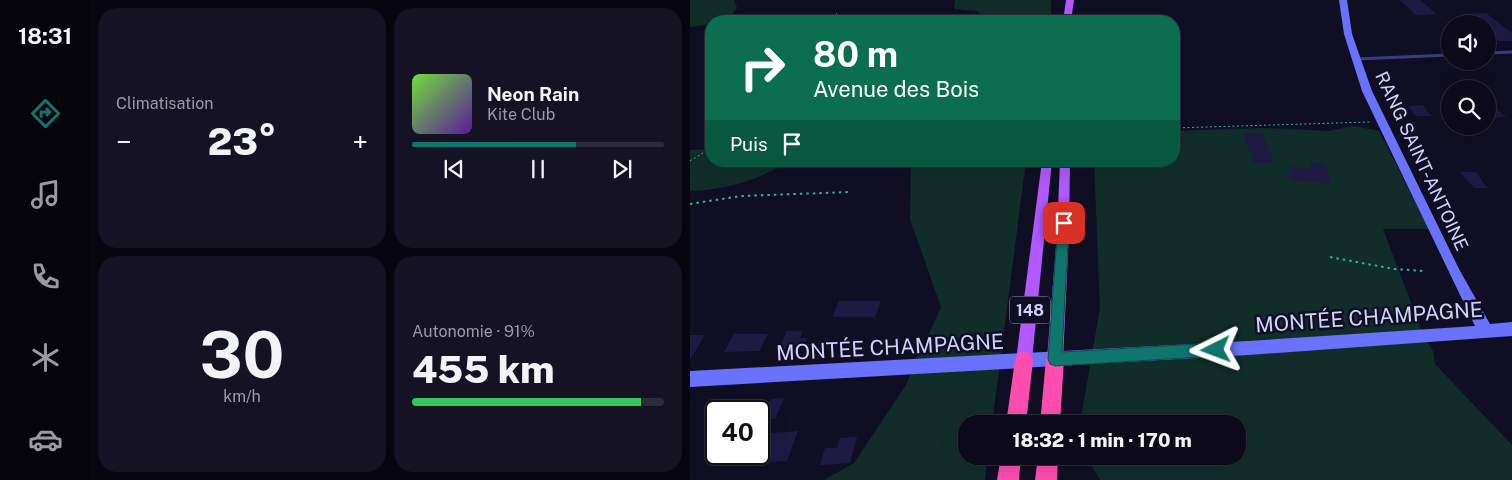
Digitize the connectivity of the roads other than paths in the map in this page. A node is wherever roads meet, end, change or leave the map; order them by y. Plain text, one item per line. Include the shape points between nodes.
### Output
1 (1070, 0) edge
2 (1343, 0) edge
3 (1068, 15) edge
4 (1512, 52) edge
5 (1496, 53) edge
6 (1441, 55) edge
7 (1356, 59) junction
8 (1046, 167) edge
9 (1065, 167) edge
10 (1512, 329) edge
11 (1485, 330) junction
12 (1055, 359) junction
13 (1024, 360) junction
14 (690, 379) edge
15 (1017, 415) edge
16 (1051, 415) edge
17 (1010, 465) edge
18 (1047, 465) edge
19 (1008, 480) edge
20 (1046, 480) edge

1 - 3 main road
2 - 7 street, RANG SAINT-ANTOINE
4 - 5 lane
6 - 7 lane
7 - 11 street, RANG SAINT-ANTOINE via 1367,91
8 - 13 main road, 148
9 - 12 main road, 148
10 - 11 street, MONTÉE CHAMPAGNE
11 - 12 street, MONTÉE CHAMPAGNE
12 - 13 street, MONTÉE CHAMPAGNE
12 - 16 highway
13 - 14 street, MONTÉE CHAMPAGNE
13 - 15 highway
17 - 19 highway
18 - 20 highway

